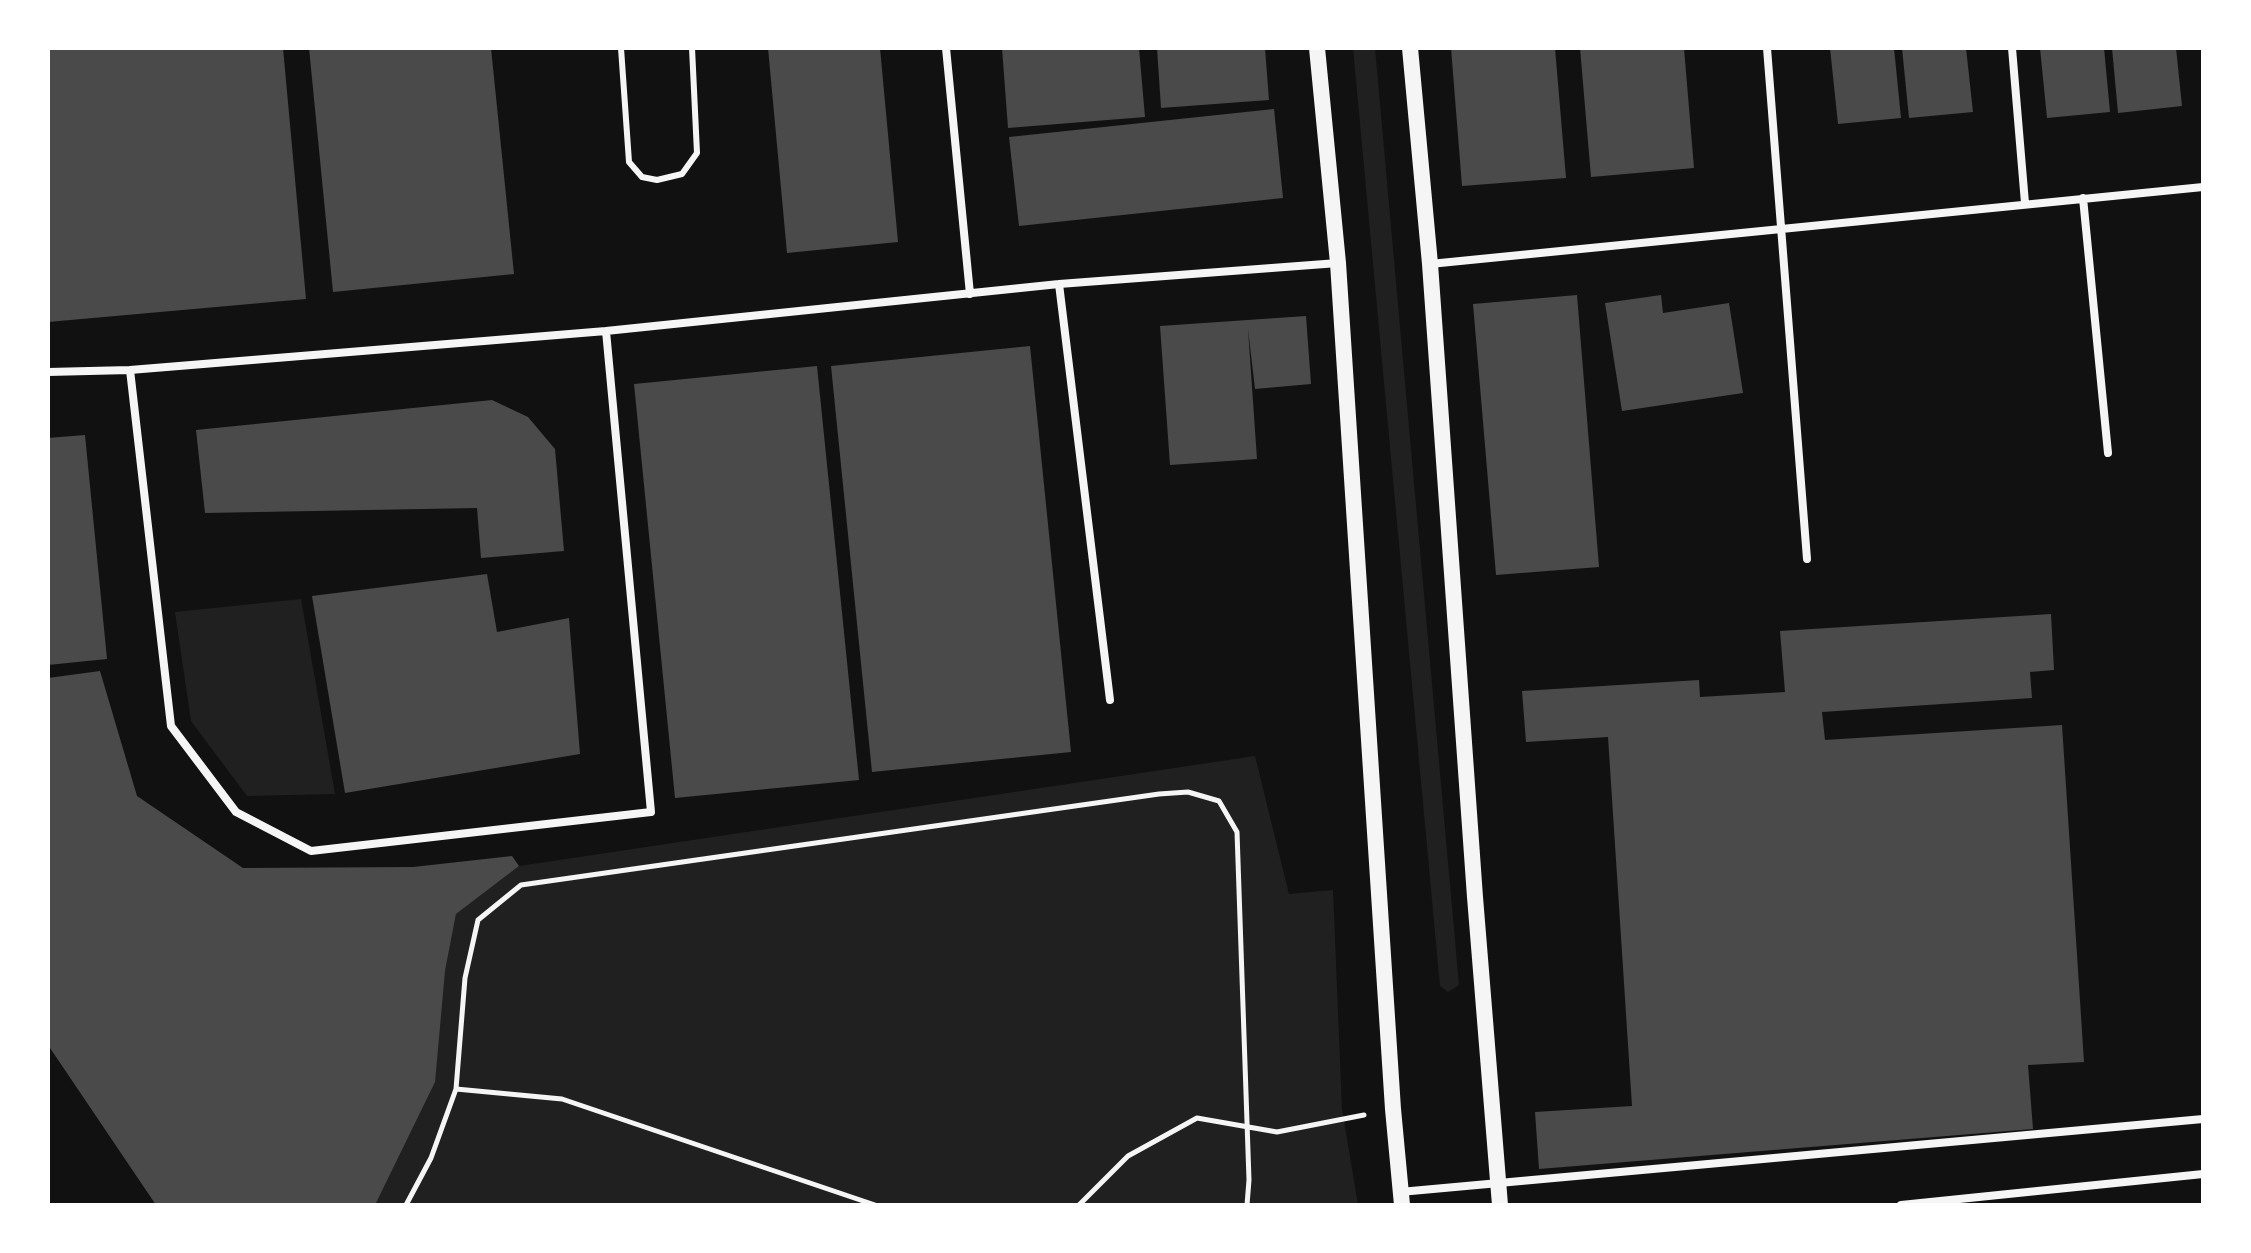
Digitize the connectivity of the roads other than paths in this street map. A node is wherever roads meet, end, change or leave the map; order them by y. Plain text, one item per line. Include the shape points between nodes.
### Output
1 (621, 48) edge
2 (692, 48) edge
3 (946, 48) edge
4 (1317, 48) edge
5 (1410, 48) edge
6 (1767, 48) edge
7 (2012, 48) edge
8 (2203, 187) edge
9 (2083, 198) junction
10 (2025, 203) junction
11 (1780, 229) junction
12 (1338, 263) junction
13 (1430, 264) junction
14 (1059, 284) junction
15 (970, 294) junction
16 (606, 331) junction
17 (130, 370) junction
18 (48, 372) edge
19 (2108, 453) dead end
20 (1807, 559) dead end
21 (1110, 700) dead end
22 (2203, 1119) edge
23 (2203, 1174) edge
24 (1498, 1185) junction
25 (1401, 1199) edge
26 (1500, 1205) edge
27 (1901, 1205) edge

1 - 2 lane via 629,162 642,177 657,180 682,174 697,153
3 - 15 street
4 - 12 main road
5 - 13 main road
6 - 11 street
7 - 10 street
8 - 9 street
9 - 10 street
9 - 19 street
10 - 11 street
11 - 13 street
11 - 20 street
12 - 14 street
12 - 25 main road
13 - 24 main road
14 - 15 street
14 - 21 street
15 - 16 street
16 - 17 street
16 - 17 street via 651,812 311,851 236,812 171,726
17 - 18 street
22 - 24 street
23 - 27 street
24 - 25 street
24 - 26 main road

